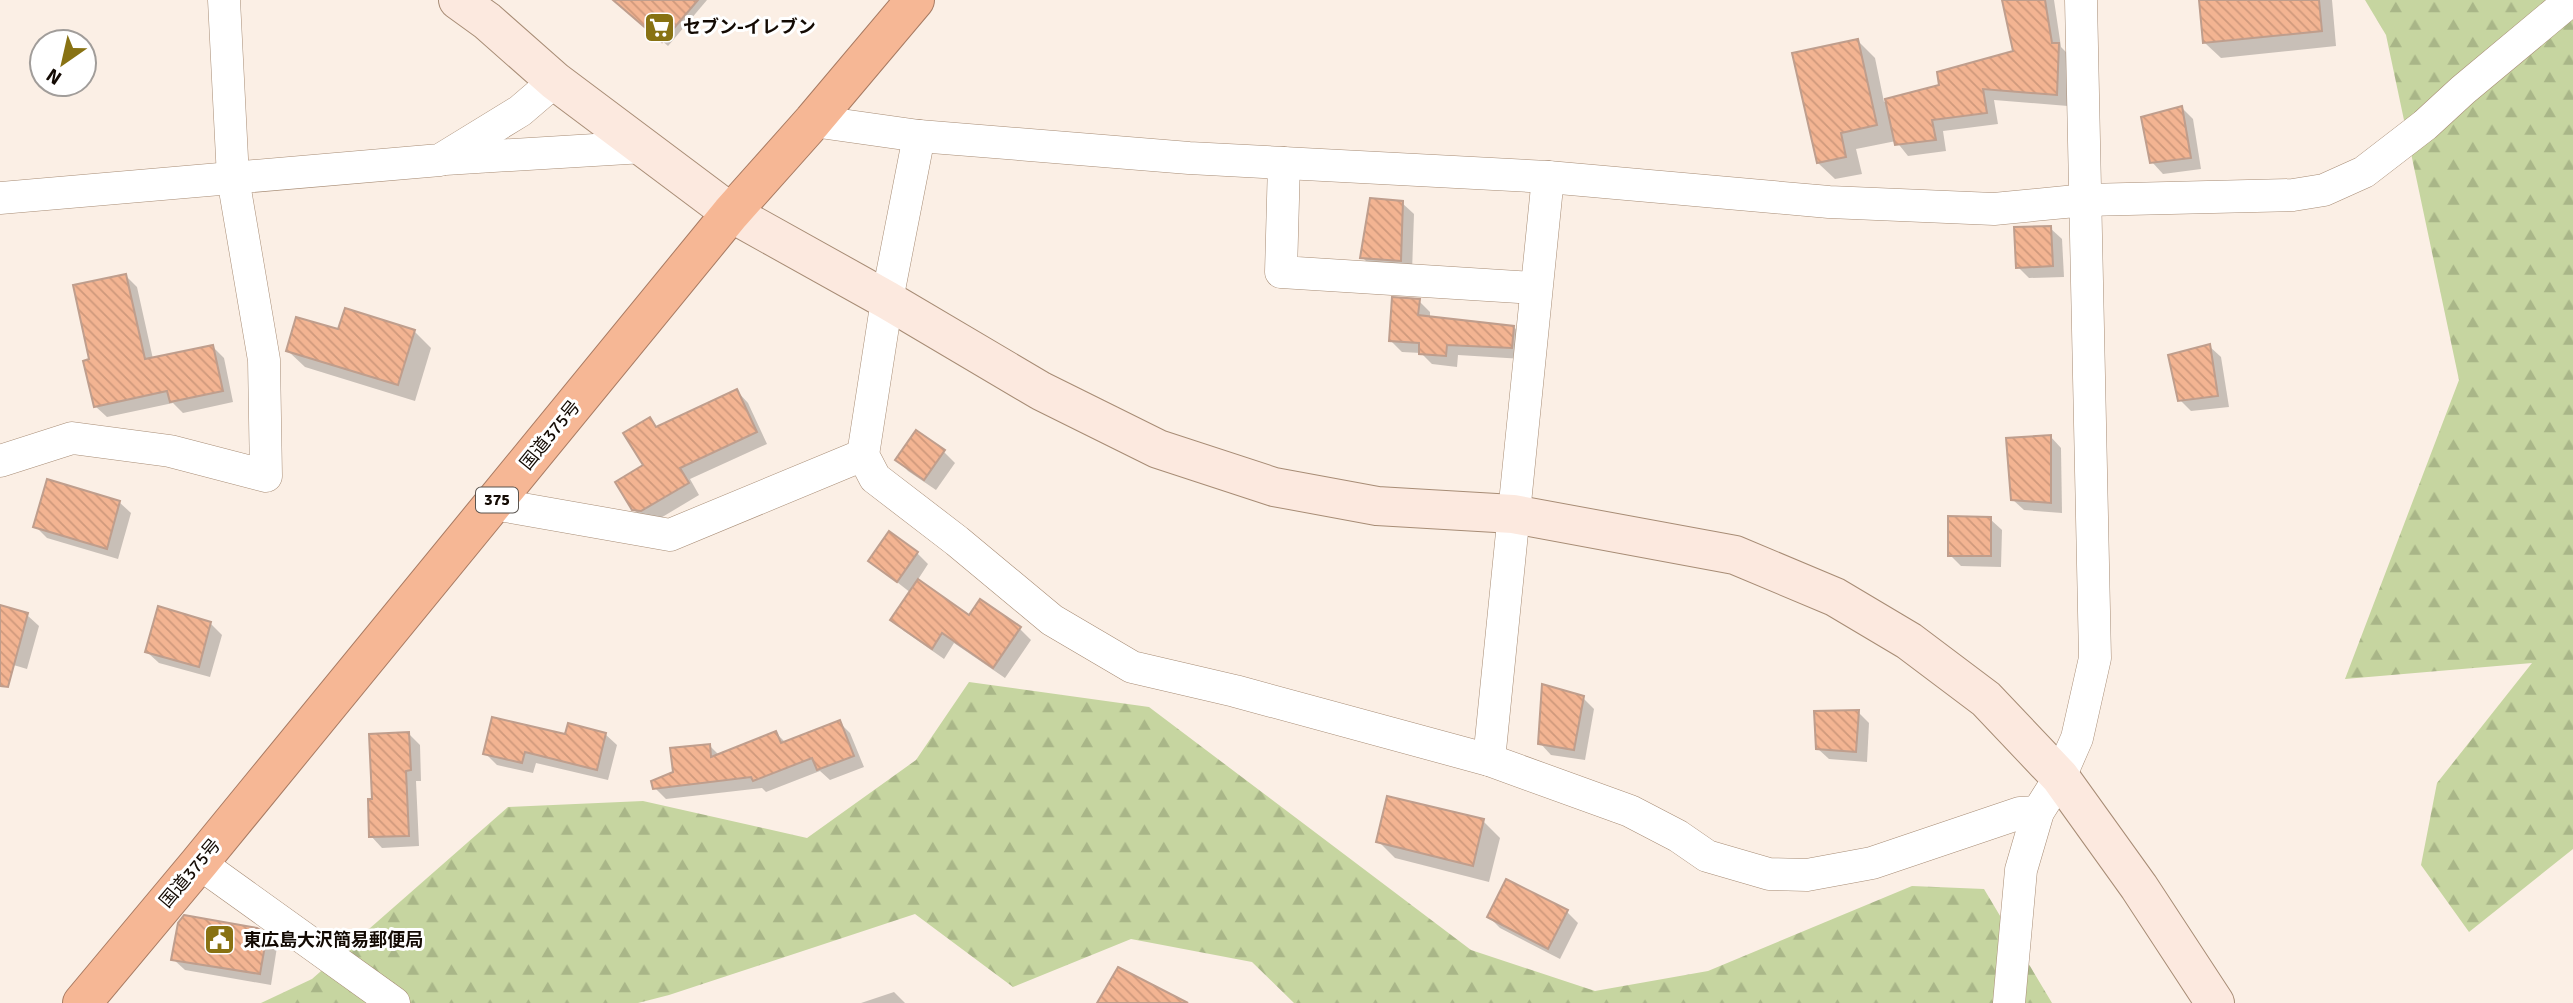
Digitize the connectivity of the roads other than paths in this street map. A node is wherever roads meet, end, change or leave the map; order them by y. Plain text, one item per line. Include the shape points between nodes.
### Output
1 (224, 0) edge
2 (458, 0) edge
3 (915, 0) edge
4 (2081, 0) edge
5 (2571, 0) edge
6 (555, 81) junction
7 (813, 121) junction
8 (919, 136) junction
9 (644, 147) junction
10 (440, 160) junction
11 (1284, 163) junction
12 (233, 177) junction
13 (1548, 177) junction
14 (0, 198) edge
15 (2086, 200) junction
16 (731, 213) junction
17 (1535, 288) junction
18 (887, 300) junction
19 (863, 455) junction
20 (0, 461) edge
21 (494, 504) junction
22 (1513, 514) junction
23 (1489, 760) junction
24 (2060, 778) junction
25 (2038, 811) junction
26 (199, 863) junction
27 (82, 1003) edge
28 (394, 1003) edge
29 (2009, 1003) edge
30 (2215, 1003) edge

1 - 12 street
2 - 6 street
3 - 7 highway, 国道375号 / 375
4 - 15 street
5 - 15 street via 2425,125 2364,172 2325,190 2292,195
6 - 9 street
6 - 10 street via 520,111
7 - 8 street
7 - 16 highway, 国道375号 / 375
8 - 11 street
8 - 18 street
9 - 10 street
9 - 16 street
10 - 12 street
11 - 13 street
11 - 17 street via 1281,272
12 - 14 street
12 - 20 street via 264,360 266,476 170,451 72,438
13 - 15 street via 1829,202 1981,208
13 - 17 street
15 - 24 street via 2095,659 2077,738
16 - 18 street
16 - 21 highway, 国道375号 / 375
17 - 22 street
18 - 19 street
18 - 22 street via 1041,391 1158,449 1273,487 1377,506
19 - 21 street via 670,535
19 - 23 street via 875,478 1052,620 1132,667
21 - 26 highway, 国道375号 / 375
22 - 23 street
22 - 24 street via 1734,555 1835,597 1909,640 1986,699
23 - 25 street via 1630,811 1707,856 1769,874 1807,875 1872,863
24 - 25 street
24 - 30 street
25 - 29 street via 2021,870
26 - 27 highway, 国道375号 / 375
26 - 28 street

